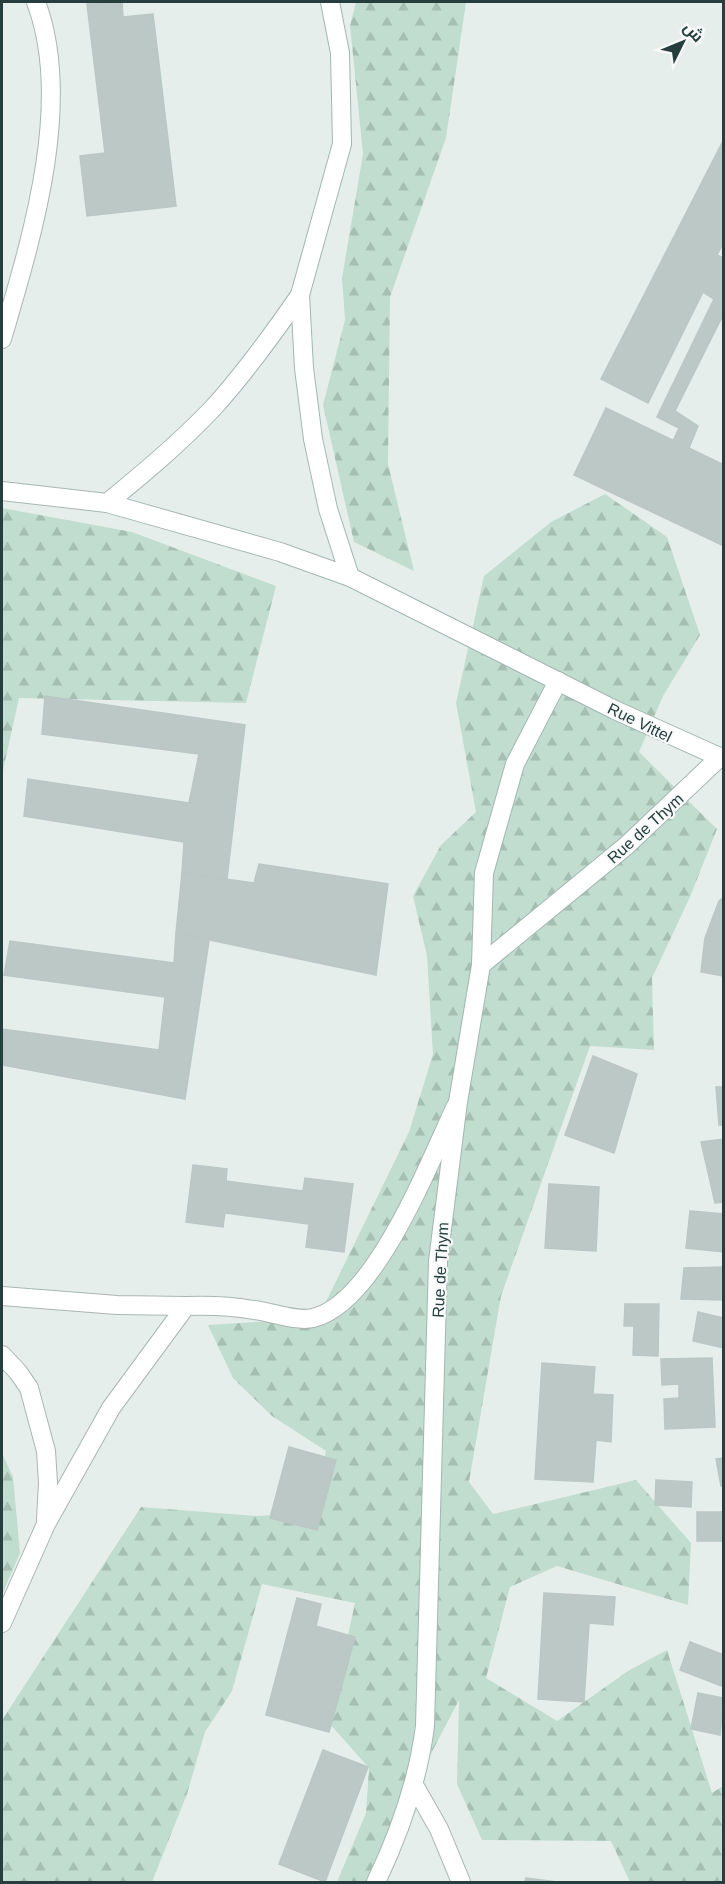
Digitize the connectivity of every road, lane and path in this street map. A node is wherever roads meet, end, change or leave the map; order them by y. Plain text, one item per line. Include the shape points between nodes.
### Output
1 (36, 2) edge
2 (330, 2) edge
3 (300, 295) junction
4 (2, 339) edge
5 (2, 490) edge
6 (107, 503) junction
7 (351, 577) junction
8 (558, 681) junction
9 (721, 758) edge
10 (481, 965) junction
11 (458, 1102) junction
12 (2, 1296) edge
13 (186, 1306) junction
14 (2, 1355) edge
15 (46, 1524) junction
16 (2, 1623) edge
17 (414, 1785) junction
18 (376, 1882) edge
19 (461, 1882) edge

1 - 4 street via 50,55 47,157 29,245
2 - 3 street via 340,53 342,144
3 - 6 street via 213,408 162,458
3 - 7 street via 313,439 328,508
5 - 6 street, Rue Vittel
6 - 7 street, Rue Vittel via 280,552
7 - 8 street, Rue Vittel
8 - 9 street, Rue Vittel
8 - 10 street via 515,764 484,873
9 - 10 street, Rue de Thym via 626,846
10 - 11 street, Rue de Thym
11 - 13 street via 391,1240 353,1292 331,1311 311,1318 216,1305
11 - 17 street, Rue de Thym via 438,1261 425,1726
12 - 13 street
13 - 15 street via 111,1408
14 - 15 street via 29,1388 46,1450
15 - 16 street
17 - 18 street, Rue de Thym via 392,1850
17 - 19 street via 439,1829

